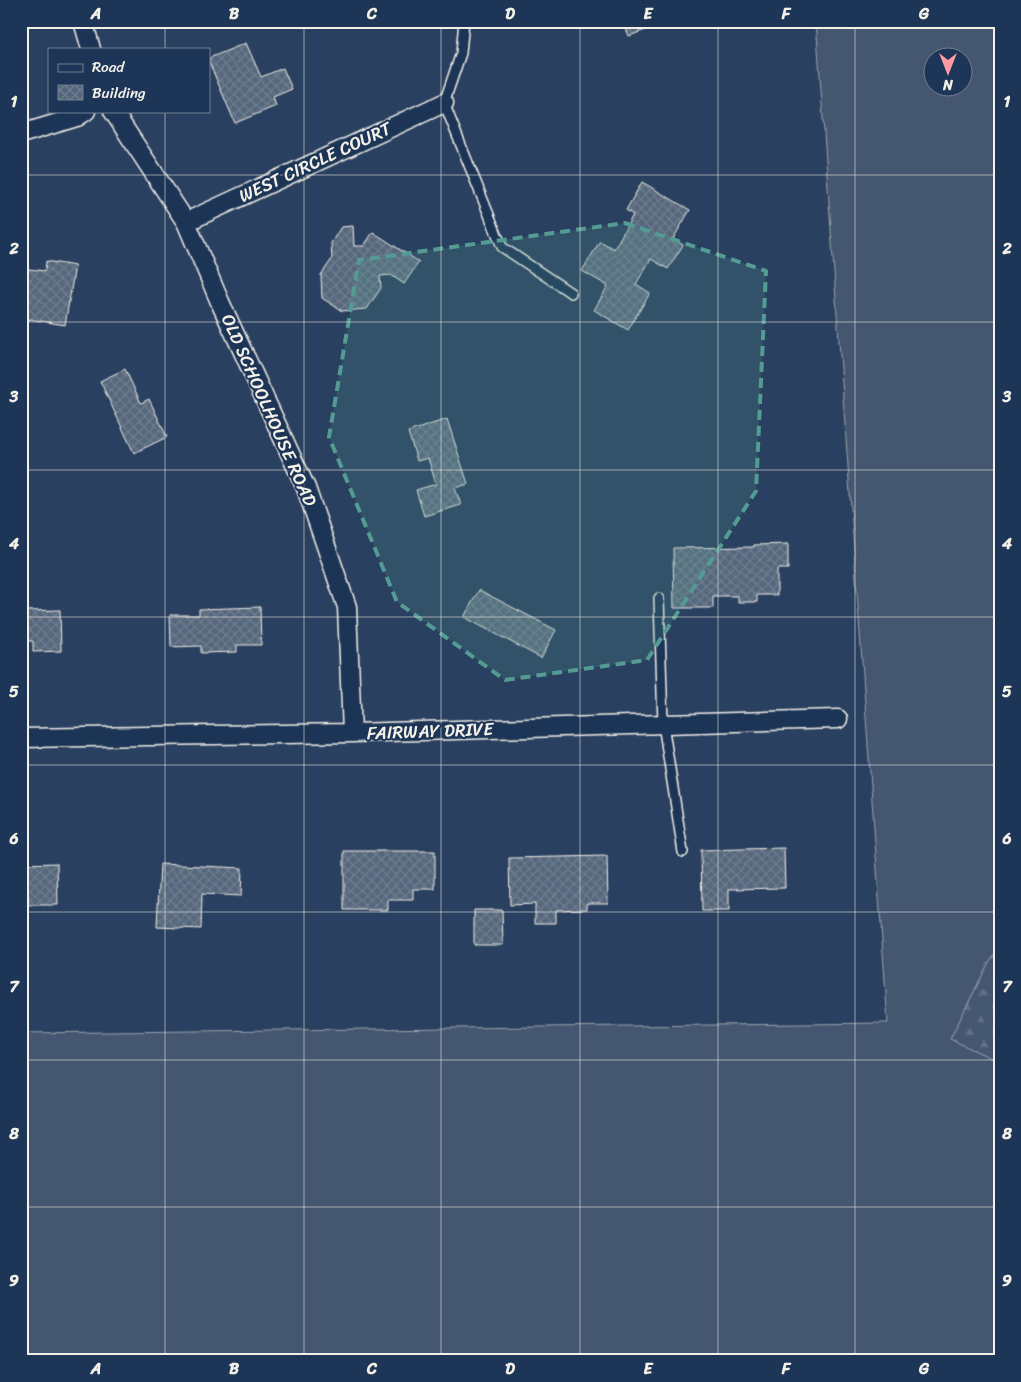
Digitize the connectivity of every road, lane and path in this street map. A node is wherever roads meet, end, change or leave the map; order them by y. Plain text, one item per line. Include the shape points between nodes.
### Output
1 (83, 21) edge
2 (464, 21) edge
3 (91, 48) edge
4 (444, 103) junction
5 (84, 112) edge
6 (114, 112) edge
7 (21, 134) edge
8 (186, 222) junction
9 (571, 293) dead end
10 (659, 598) dead end
11 (838, 719) dead end
12 (663, 724) junction
13 (352, 733) junction
14 (21, 738) edge
15 (683, 852) dead end

1 - 3 street
2 - 4 lane via 461,53
4 - 8 street, WEST CIRCLE COURT
4 - 9 lane via 502,247
5 - 7 street
6 - 8 street, OLD SCHOOLHOUSE ROAD
8 - 13 street, OLD SCHOOLHOUSE ROAD via 306,488 347,606
10 - 12 lane
11 - 12 street, FAIRWAY DRIVE
12 - 13 street, FAIRWAY DRIVE
12 - 15 lane
13 - 14 street, FAIRWAY DRIVE

